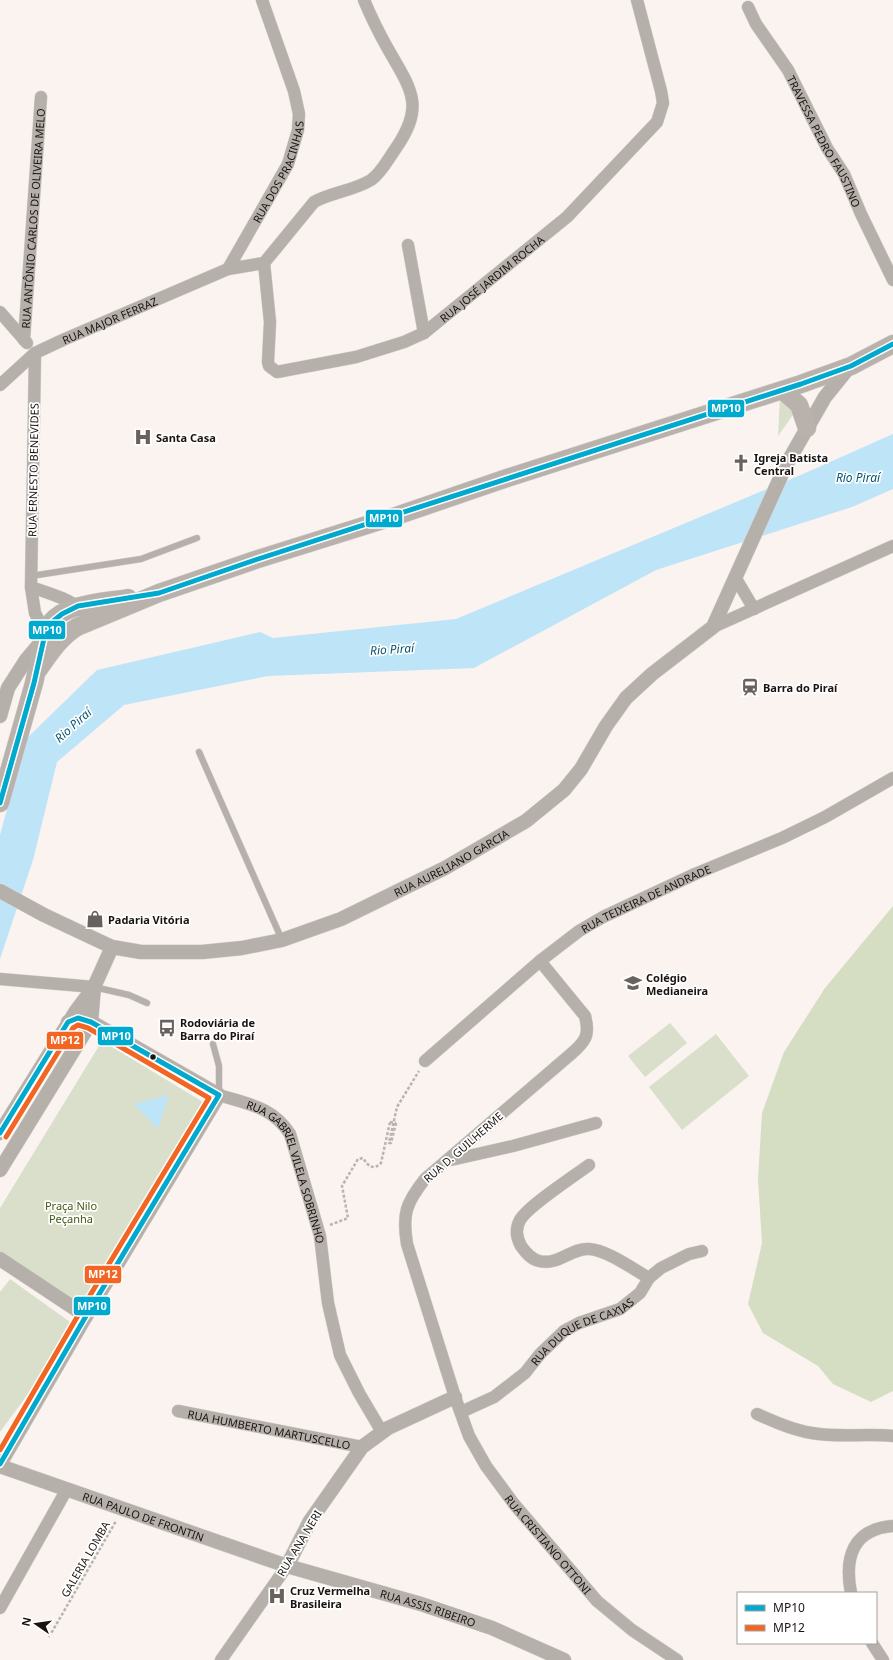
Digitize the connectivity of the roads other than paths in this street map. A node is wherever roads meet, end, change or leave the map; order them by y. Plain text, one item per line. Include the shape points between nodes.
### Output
1 (262, 0) edge
2 (364, 0) edge
3 (637, 0) edge
4 (748, 7) dead end
5 (41, 97) dead end
6 (408, 245) dead end
7 (264, 262) junction
8 (228, 269) junction
9 (893, 280) edge
10 (0, 312) edge
11 (424, 333) junction
12 (24, 340) junction
13 (893, 344) edge
14 (35, 353) junction
15 (850, 366) junction
16 (0, 385) edge
17 (782, 390) junction
18 (806, 428) junction
19 (197, 538) dead end
20 (893, 546) edge
21 (736, 575) junction
22 (31, 582) junction
23 (159, 593) junction
24 (78, 606) junction
25 (754, 609) junction
26 (86, 623) junction
27 (714, 627) junction
28 (49, 638) junction
29 (0, 716) edge
30 (199, 752) dead end
31 (893, 778) edge
32 (0, 804) edge
33 (0, 891) edge
34 (282, 940) junction
35 (112, 947) junction
36 (540, 961) junction
37 (0, 979) edge
38 (94, 987) junction
39 (147, 1003) dead end
40 (68, 1022) junction
41 (92, 1022) junction
42 (213, 1044) dead end
43 (426, 1061) road end
44 (219, 1095) junction
45 (596, 1123) dead end
46 (0, 1133) edge
47 (448, 1161) junction
48 (589, 1165) dead end
49 (0, 1170) edge
50 (702, 1251) dead end
51 (2, 1265) edge
52 (649, 1278) junction
53 (86, 1316) junction
54 (452, 1399) junction
55 (178, 1411) dead end
56 (461, 1412) junction
57 (757, 1414) dead end
58 (385, 1430) junction
59 (893, 1436) edge
60 (362, 1447) junction
61 (0, 1465) edge
62 (67, 1489) junction
63 (893, 1526) edge
64 (287, 1566) junction
65 (851, 1592) edge
66 (0, 1608) edge
67 (873, 1644) edge
68 (221, 1660) edge
69 (564, 1660) edge
70 (678, 1660) edge
71 (883, 1660) edge

1 - 8 street, RUA DOS PRACINHAS via 294,91 299,114 298,130 288,164
2 - 7 street via 379,34 409,86 413,102 412,116 403,138 372,179 360,186 324,196 314,202
3 - 11 street, RUA JOSÉ JARDIM ROCHA via 661,91 662,103 658,122 567,218
4 - 9 street, TRAVESSA PEDRO FAUSTINO via 756,24 788,70 827,148 844,174
5 - 12 street, RUA ANTÔNIO CARLOS DE OLIVEIRA MELO
6 - 11 street
7 - 8 street, RUA MAJOR FERRAZ
7 - 11 street, RUA JOSÉ JARDIM ROCHA via 270,322 268,362 277,372 356,357
8 - 14 street, RUA MAJOR FERRAZ
10 - 12 street
12 - 14 street
13 - 15 main road
14 - 16 street, RUA MAJOR FERRAZ
14 - 22 street, RUA ERNESTO BENEVIDES
15 - 17 main road
15 - 18 street via 825,397
17 - 18 main road via 800,405
17 - 23 main road via 514,475
18 - 21 street
19 - 22 lane via 141,559
20 - 25 street
21 - 25 street
21 - 27 street
22 - 24 street
22 - 28 street, RUA ERNESTO BENEVIDES via 35,613
23 - 24 main road
23 - 26 main road
24 - 26 street via 84,614
24 - 28 main road via 52,622
25 - 27 street
26 - 28 main road via 67,633
27 - 34 street, RUA AURELIANO GARCIA via 652,674 626,698 581,769 564,790 526,821 445,868 341,919
28 - 29 street via 26,660 8,688
28 - 32 main road via 35,678
30 - 34 lane
31 - 36 street, RUA TEIXEIRA DE ANDRADE via 782,838 695,874 603,917 579,931
33 - 35 street, RUA AURELIANO GARCIA
34 - 35 street, RUA AURELIANO GARCIA via 202,952 141,952
35 - 38 street
36 - 43 street, RUA TEIXEIRA DE ANDRADE
36 - 47 street, RUA D. GUILHERME via 585,1016 588,1027 585,1040
37 - 38 street
38 - 39 lane via 130,995
38 - 40 street
38 - 41 street
40 - 41 street, RUA GABRIEL VILELA SOBRINHO via 78,1018
40 - 46 street
41 - 44 street, RUA GABRIEL VILELA SOBRINHO
41 - 49 street
42 - 44 lane via 219,1066
44 - 53 street
44 - 58 street, RUA GABRIEL VILELA SOBRINHO via 256,1106 272,1114 282,1122 290,1134 320,1236 328,1303 340,1355 359,1393
45 - 47 street
47 - 54 street, RUA D. GUILHERME via 424,1179 412,1196 405,1211 404,1225 407,1244
48 - 52 street via 524,1214 517,1228 520,1243 526,1253 545,1262 561,1259 581,1249 595,1250
50 - 52 street, RUA DUQUE DE CAXIAS via 670,1262
51 - 53 street
52 - 56 street, RUA DUQUE DE CAXIAS via 640,1293 620,1309 564,1331 540,1354 526,1373 494,1397
53 - 61 street
54 - 56 street, RUA CRISTIANO OTTONI
54 - 58 street
55 - 60 street, RUA HUMBERTO MARTUSCELLO
56 - 70 street, RUA CRISTIANO OTTONI via 469,1436 486,1466 514,1504 597,1601 632,1630
57 - 59 street via 785,1426 813,1433
58 - 60 street, RUA ANA NERI
60 - 64 street, RUA ANA NERI via 310,1521
61 - 62 street, RUA PAULO DE FRONTIN
62 - 64 street, RUA PAULO DE FRONTIN
62 - 66 street
63 - 65 street via 878,1527 868,1532 853,1548 848,1579
64 - 68 street, RUA ANA NERI
64 - 69 street, RUA ASSIS RIBEIRO via 414,1602 492,1628
67 - 71 street

